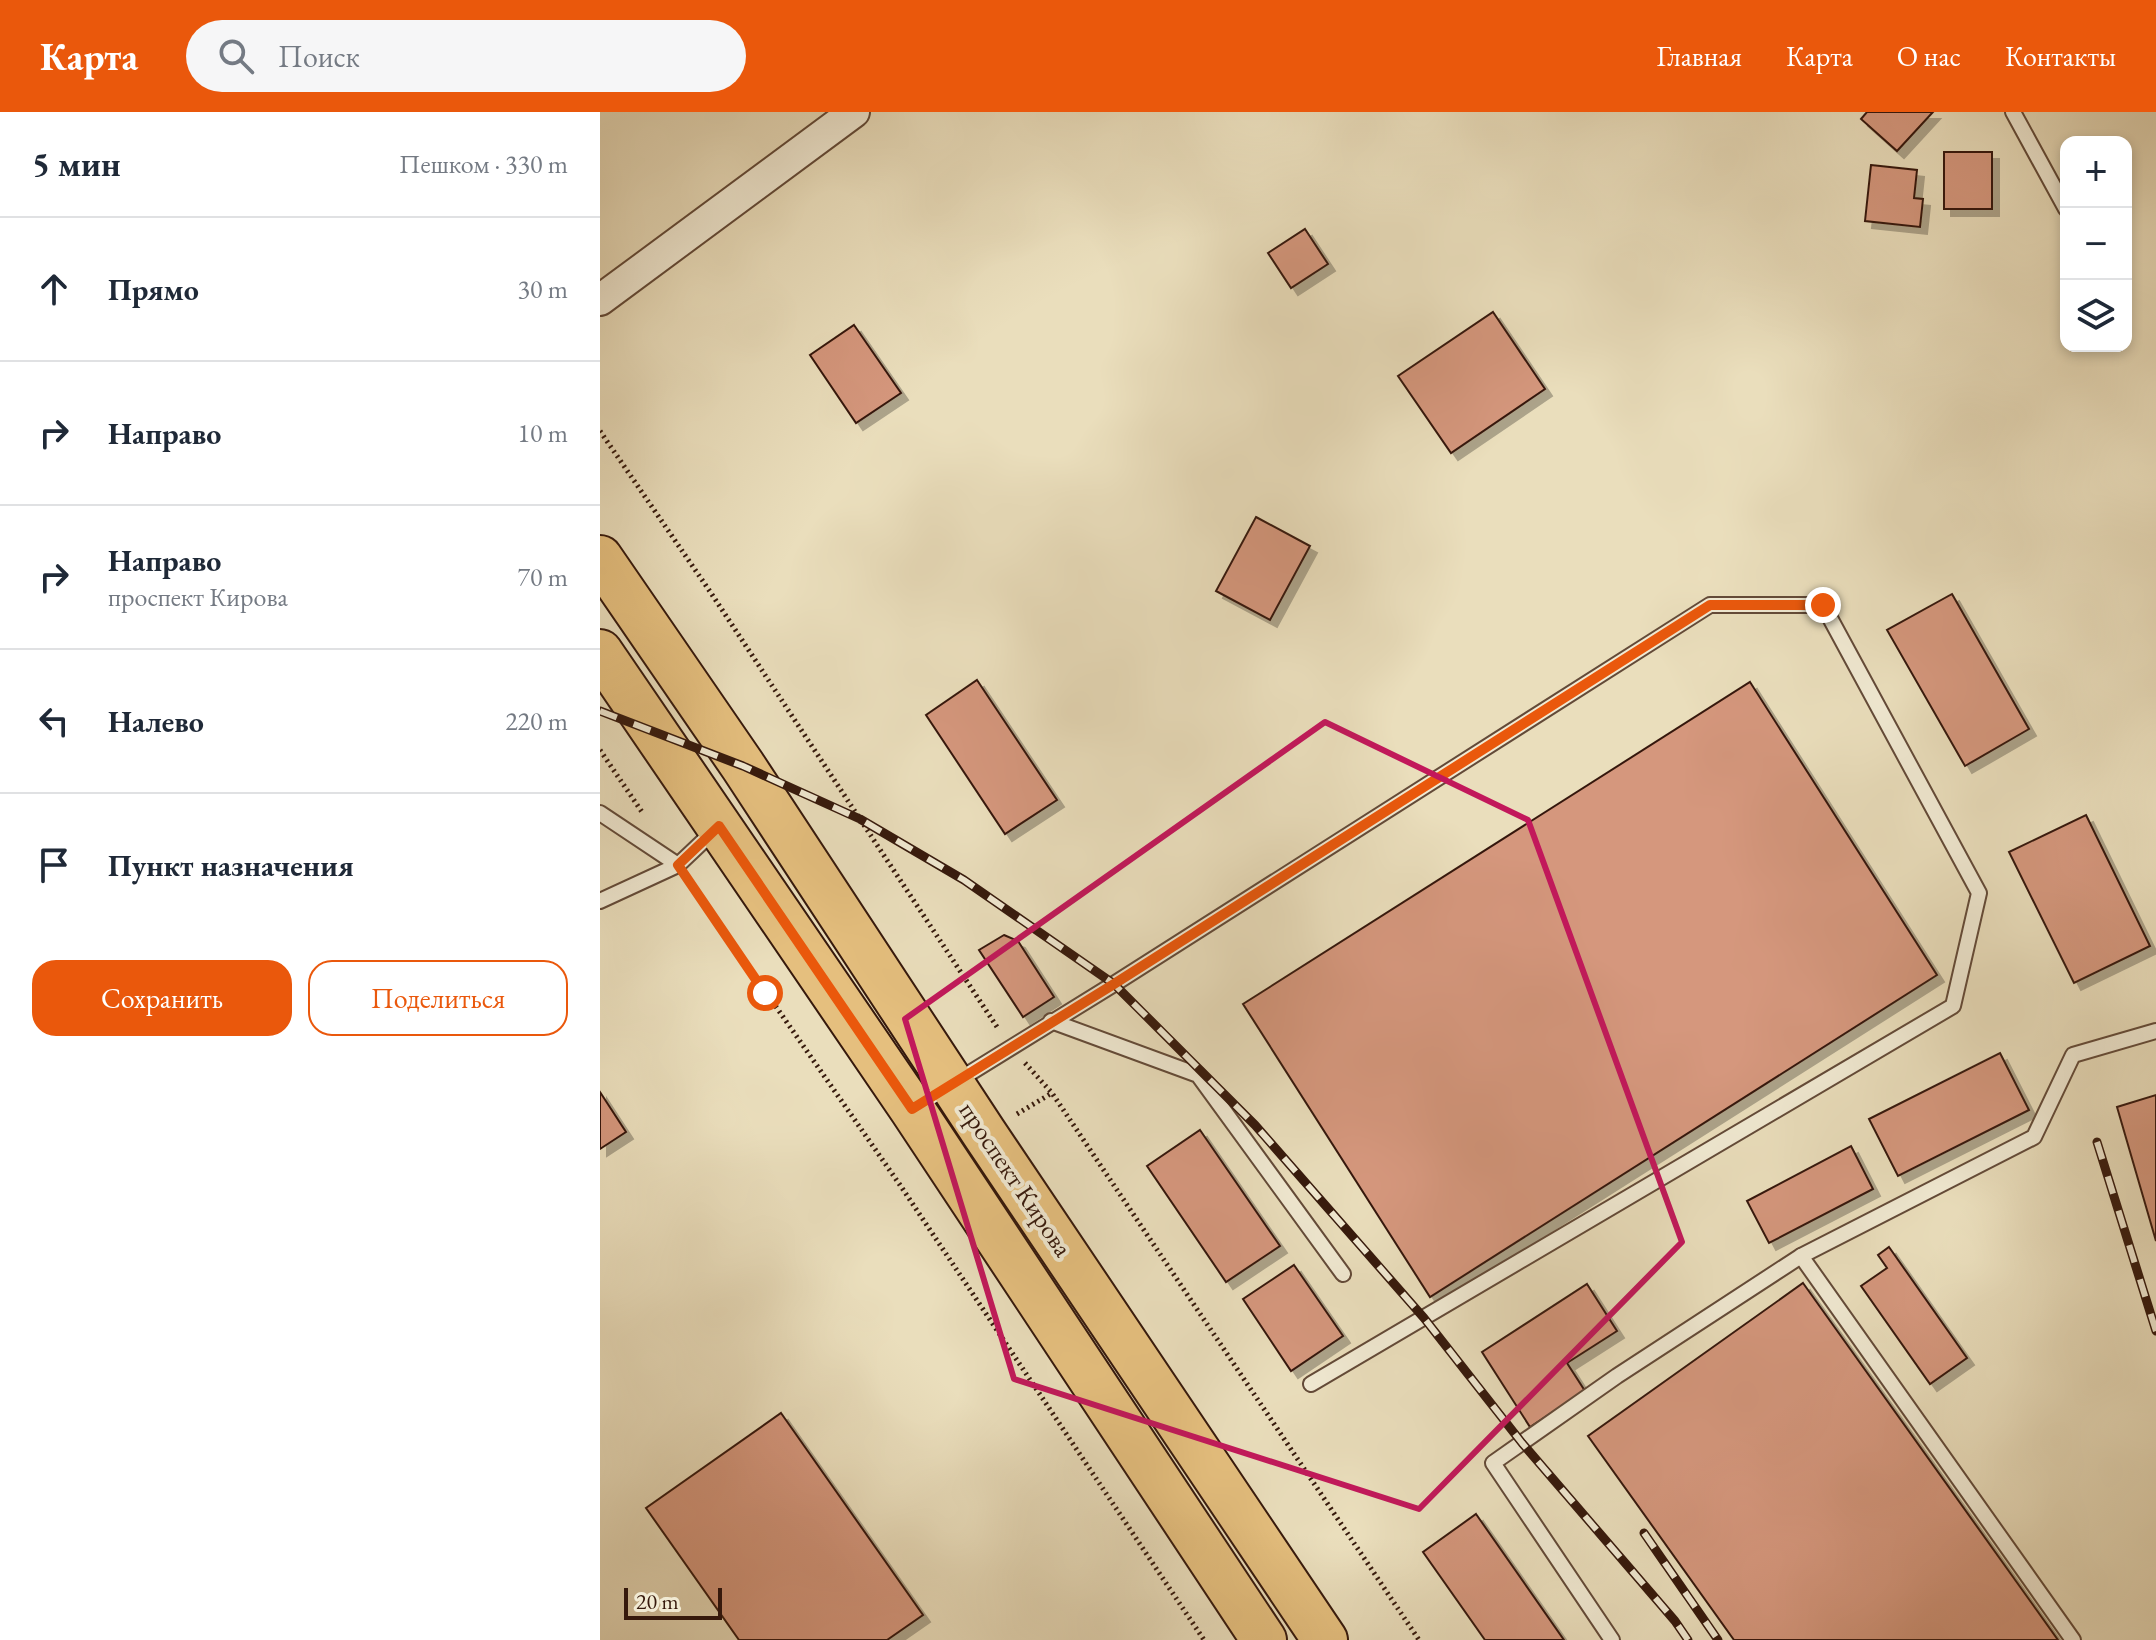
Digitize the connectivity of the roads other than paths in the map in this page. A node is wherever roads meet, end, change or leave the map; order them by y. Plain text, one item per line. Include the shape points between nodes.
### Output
1 (854, 112) edge
2 (2013, 112) edge
3 (2065, 208) edge
4 (600, 300) edge
5 (600, 558) edge
6 (600, 652) edge
7 (600, 813) edge
8 (719, 826) junction
9 (678, 865) junction
10 (600, 901) edge
11 (1051, 1021) junction
12 (2156, 1031) edge
13 (953, 1084) junction
14 (912, 1109) junction
15 (1801, 1256) junction
16 (1343, 1274) dead end
17 (1311, 1384) dead end
18 (1264, 1640) edge
19 (1325, 1640) edge
20 (1612, 1640) edge
21 (2073, 1640) edge

1 - 4 street
2 - 3 lane
5 - 13 main road, проспект Кирова
6 - 8 main road, проспект Кирова
7 - 9 lane
8 - 9 lane
8 - 14 main road, проспект Кирова
9 - 10 lane
11 - 13 lane
11 - 16 lane via 1198,1075
11 - 17 lane via 1710,605 1823,605 1979,893 1953,1006
12 - 15 lane via 2073,1055 2034,1137
13 - 14 lane
13 - 19 main road, проспект Кирова
14 - 18 main road, проспект Кирова
15 - 20 lane via 1493,1463
15 - 21 lane

